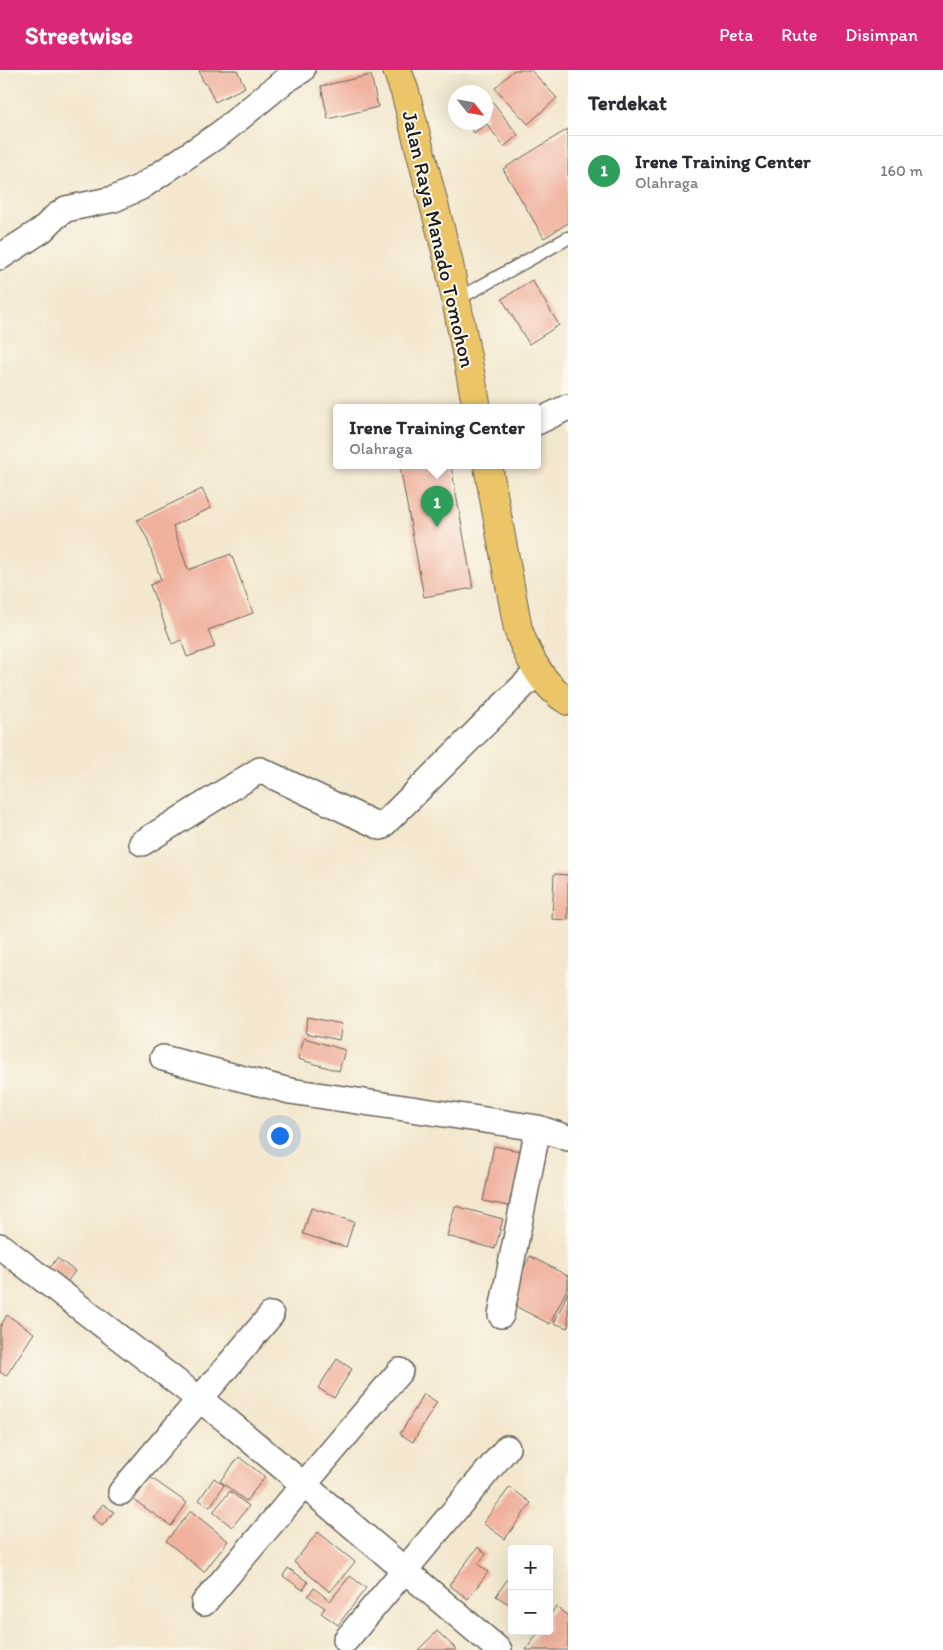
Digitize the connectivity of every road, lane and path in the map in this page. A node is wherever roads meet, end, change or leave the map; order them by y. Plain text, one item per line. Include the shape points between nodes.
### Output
1 (302, 70) edge
2 (397, 70) edge
3 (568, 238) edge
4 (0, 257) edge
5 (456, 300) junction
6 (476, 404) edge
7 (568, 407) edge
8 (541, 420) edge
9 (489, 469) edge
10 (539, 670) junction
11 (568, 701) edge
12 (142, 844) dead end
13 (163, 1058) dead end
14 (538, 1128) junction
15 (568, 1138) edge
16 (0, 1246) edge
17 (270, 1315) dead end
18 (501, 1316) dead end
19 (400, 1371) dead end
20 (199, 1399) junction
21 (507, 1448) dead end
22 (304, 1484) junction
23 (121, 1492) dead end
24 (404, 1570) junction
25 (204, 1603) dead end
26 (346, 1640) dead end
27 (499, 1650) edge

1 - 4 street via 282,82 221,133 141,187 114,199 66,209 42,230
2 - 5 highway, Jalan Raya Manado Tomohon
3 - 5 lane
5 - 6 highway, Jalan Raya Manado Tomohon
7 - 8 street
9 - 10 highway via 518,629
10 - 11 highway via 553,689
10 - 12 street via 381,828 260,770
13 - 14 street via 290,1092
14 - 15 street
14 - 18 street
16 - 20 street
17 - 20 street
19 - 22 street
20 - 22 street
20 - 23 street
21 - 24 street
22 - 24 street
22 - 25 street
24 - 26 street
24 - 27 street

